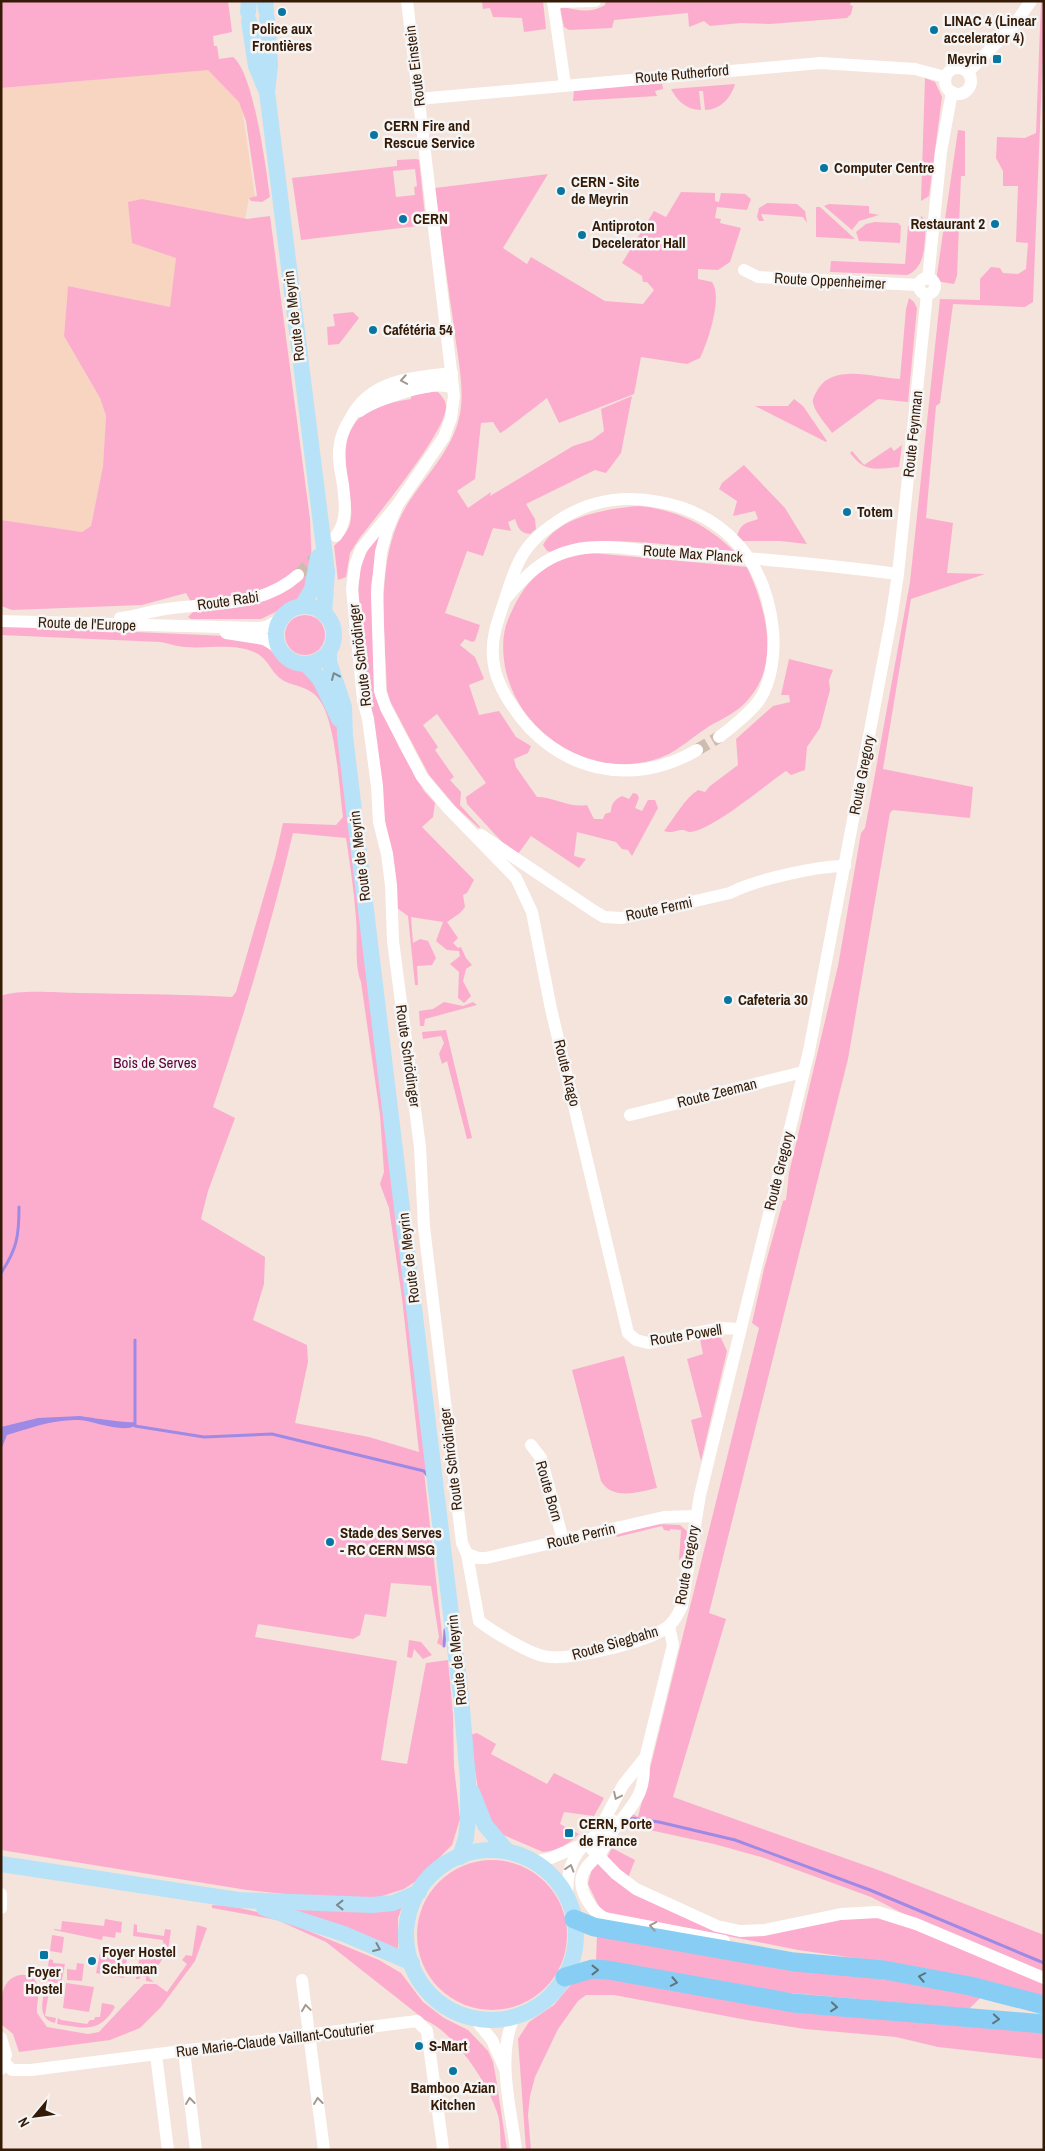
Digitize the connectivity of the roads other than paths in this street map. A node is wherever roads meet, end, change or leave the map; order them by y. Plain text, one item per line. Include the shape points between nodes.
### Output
1 (406, 1) edge
2 (553, 1) edge
3 (595, 1) edge
4 (1031, 1) edge
5 (266, 10) edge
6 (249, 11) edge
7 (968, 72) junction
8 (945, 77) junction
9 (565, 85) junction
10 (267, 92) junction
11 (952, 92) junction
12 (418, 98) junction
13 (744, 270) dead end
14 (925, 286) junction
15 (452, 374) junction
16 (452, 388) junction
17 (349, 421) junction
18 (398, 504) junction
19 (328, 538) junction
20 (898, 574) junction
21 (298, 576) tunnel mouth
22 (505, 600) junction
23 (302, 606) junction
24 (182, 608) junction
25 (324, 614) junction
26 (281, 619) junction
27 (1, 621) edge
28 (83, 624) junction
29 (174, 626) junction
30 (278, 647) junction
31 (329, 651) junction
32 (306, 664) junction
33 (345, 736) junction
34 (719, 736) tunnel mouth
35 (697, 750) tunnel mouth
36 (466, 826) junction
37 (845, 866) junction
38 (803, 1072) junction
39 (630, 1115) dead end
40 (740, 1329) junction
41 (633, 1338) joint
42 (531, 1445) dead end
43 (696, 1516) junction
44 (563, 1540) junction
45 (466, 1554) junction
46 (479, 1622) joint
47 (669, 1626) junction
48 (644, 1760) junction
49 (468, 1780) junction
50 (590, 1840) junction
51 (507, 1851) junction
52 (460, 1856) junction
53 (598, 1856) junction
54 (533, 1862) junction
55 (1, 1864) edge
56 (419, 1892) junction
57 (1, 1894) edge
58 (567, 1898) junction
59 (238, 1900) junction
60 (1, 1908) edge
61 (574, 1919) junction
62 (412, 1963) junction
63 (855, 1966) junction
64 (565, 1977) junction
65 (1044, 1978) edge
66 (302, 1980) dead end
67 (1044, 2005) edge
68 (514, 2017) junction
69 (474, 2018) junction
70 (1044, 2024) edge
71 (309, 2036) junction
72 (1, 2038) edge
73 (184, 2051) junction
74 (156, 2055) junction
75 (3, 2066) edge
76 (506, 2071) junction
77 (443, 2148) dead end
78 (168, 2150) edge
79 (196, 2150) edge
80 (324, 2150) edge
81 (516, 2150) edge

1 - 12 street, Route Einstein
2 - 3 street
2 - 9 street
4 - 7 street via 1014,25
5 - 10 main road, Route de Meyrin via 270,65
6 - 10 main road, Route de Meyrin via 256,66
7 - 8 street via 956,67
7 - 11 street via 971,79 969,89 960,94
8 - 9 street, Route Rutherford via 915,69 820,63
8 - 11 street via 945,84
9 - 12 street, Route Rutherford
10 - 19 main road, Route de Meyrin
11 - 14 street, Route Feynman via 939,165
12 - 15 street, Route Einstein
13 - 14 street, Route Oppenheimer via 758,277
14 - 20 street, Route Feynman
15 - 16 street, Route Einstein
15 -> 17 street via 385,385 363,400
16 - 17 street via 446,385 426,388 382,399
16 - 18 street, Route Einstein via 453,407 448,428
17 - 19 street via 339,444 345,518
18 - 36 street via 387,530 378,571 380,691 422,777
18 - 45 street, Route Schrödinger via 361,549 352,589 362,692 377,786 378,822 390,878 393,941 420,1147 424,1227 462,1543
19 - 23 main road, Route de Meyrin via 312,589
19 - 25 main road, Route de Meyrin
20 - 22 street, Route Max Planck via 814,564 595,547 573,550 544,562 529,573
20 - 37 street, Route Gregory
21 - 24 street, Route Rabi via 263,597
22 - 34 street via 521,553 548,528 580,510 597,503 629,498 678,505 705,516 730,537 752,563 768,597 773,635 770,668 760,700
22 - 35 street via 495,628 493,646 497,673 517,713 536,736 560,755 586,766 644,769 669,764
23 - 25 main road
23 - 26 main road via 292,609
24 - 28 street, Route Rabi
24 - 29 street, Route Rabi via 175,614
25 - 31 main road via 334,634
26 - 29 street, Route de l'Europe via 258,628
26 - 30 main road via 276,633
27 - 28 street, Route de l'Europe
28 - 29 street, Route de l'Europe
29 - 30 street, Route de l'Europe via 264,639
30 - 32 main road via 292,661
31 - 32 main road via 320,660
33 -> 31 main road, Route de Meyrin via 344,707 329,662
32 - 33 main road, Route de Meyrin via 328,691
33 - 49 main road, Route de Meyrin via 452,1610
36 - 37 street, Route Fermi via 594,911 613,918 730,893 746,886 825,867
36 - 41 street, Route Arago via 516,878 532,912 551,1010 625,1326
37 - 38 street, Route Gregory
38 - 39 street, Route Zeeman
38 - 40 street, Route Gregory
40 - 41 street, Route Powell via 720,1328 648,1343
40 - 43 street, Route Gregory
42 - 44 street, Route Born via 541,1458
43 - 44 street, Route Perrin via 664,1517
43 - 47 street, Route Gregory via 682,1606
44 - 45 street, Route Perrin via 486,1558
45 - 46 street, Route Schrödinger
46 - 47 street, Route Siegbahn via 535,1653 551,1657 589,1653 654,1634
47 - 48 street via 673,1645
48 - 50 street via 643,1772 633,1796 612,1824
48 - 53 street via 645,1773 638,1799
49 - 51 main road, Route de Meyrin via 485,1825
49 - 52 main road, Route de Meyrin via 468,1829
50 - 53 street
50 - 54 street via 556,1856
58 -> 50 street via 568,1869
51 - 52 main road via 482,1851
51 - 54 main road
52 - 56 main road via 437,1870
63 -> 53 street via 604,1918 592,1908 582,1883 586,1869
53 - 65 street via 636,1888 717,1926 740,1931 764,1930 841,1914 887,1913
54 - 58 main road via 555,1880
55 - 59 main road
56 -> 59 main road via 393,1903 372,1905
56 - 62 main road via 407,1926
57 - 60 street
58 - 61 main road
59 -> 62 main road via 344,1934
61 - 63 highway via 594,1927 794,1962
61 - 64 main road via 575,1950
62 - 69 main road via 432,1995 454,2011
67 -> 63 highway via 970,1986
64 - 68 main road via 544,2001
64 -> 70 highway via 592,1969 608,1970 793,2003
71 -> 66 street
68 - 69 main road
68 - 76 street via 508,2038
69 - 76 street via 492,2040
71 - 73 street, Rue Marie-Claude Vaillant-Couturier
71 - 77 street, Rue Marie-Claude Vaillant-Couturier via 417,2021 422,2024 427,2031
80 -> 71 street
72 - 75 street via 6,2050
73 - 74 street, Rue Marie-Claude Vaillant-Couturier
79 -> 73 street
74 - 75 street, Rue Marie-Claude Vaillant-Couturier via 24,2071
74 - 78 street
76 - 81 street

